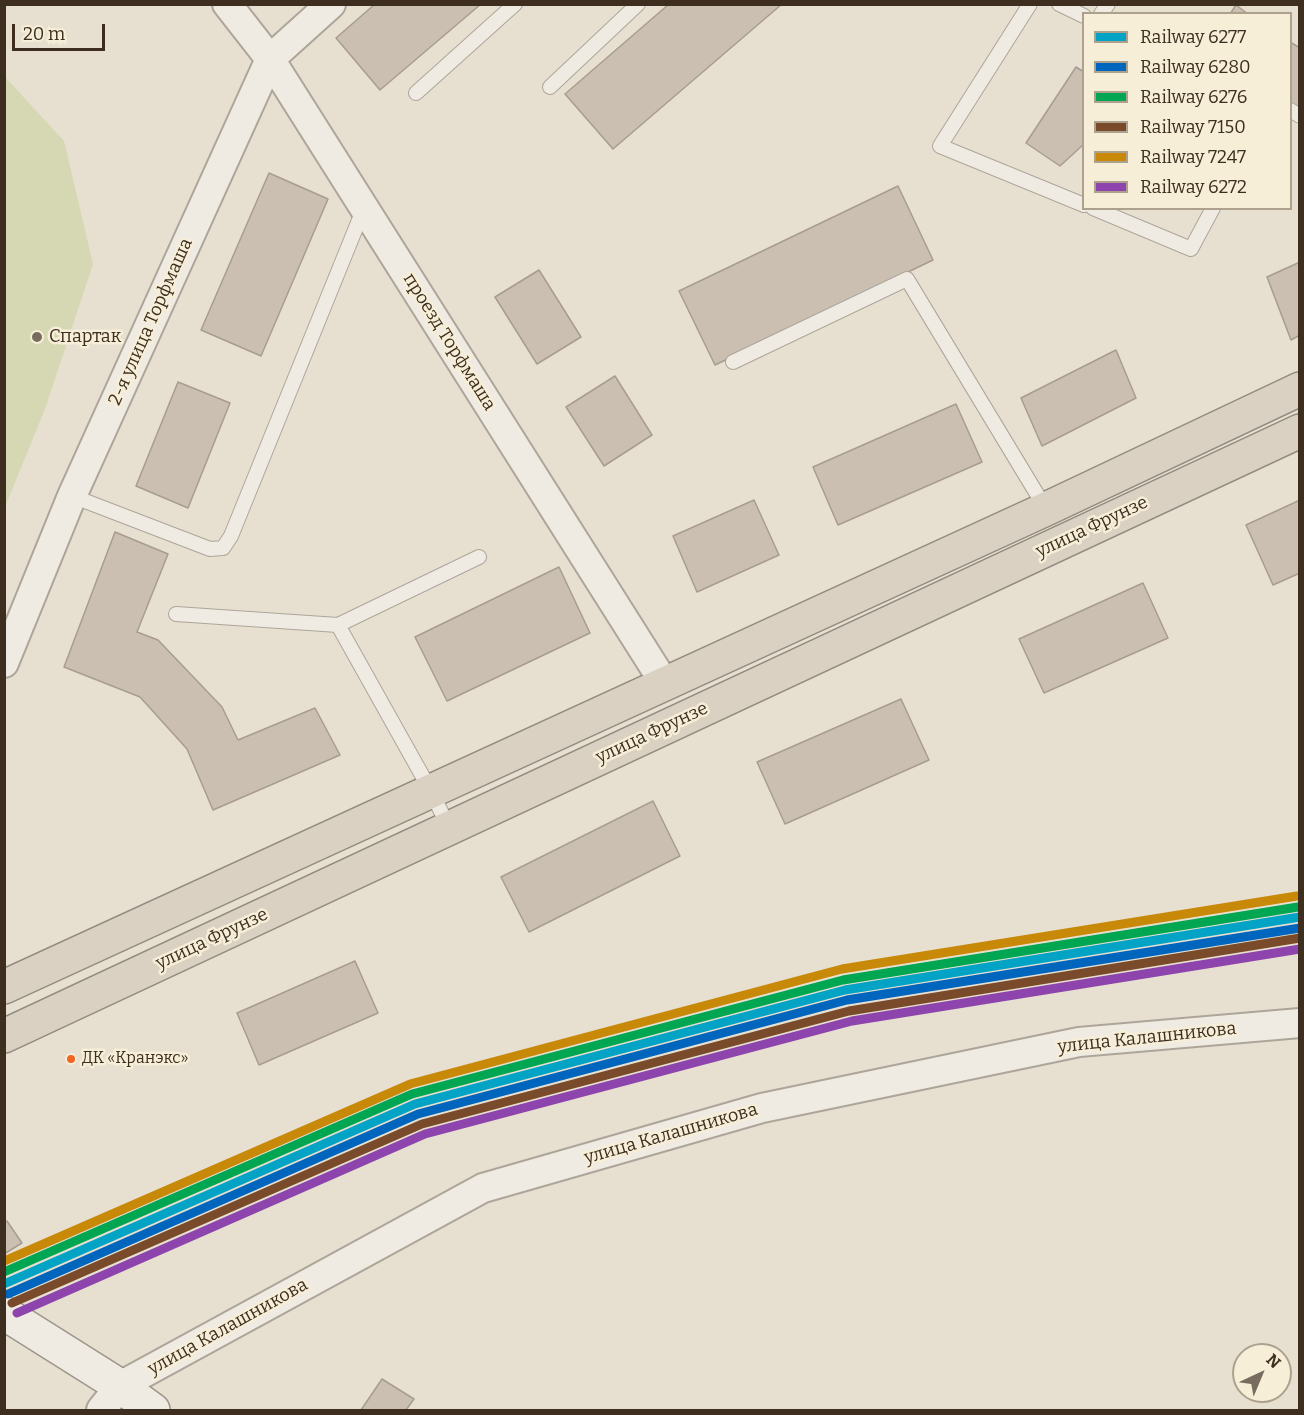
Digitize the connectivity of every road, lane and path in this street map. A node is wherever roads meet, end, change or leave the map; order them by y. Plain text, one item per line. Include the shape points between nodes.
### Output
1 (227, 4) edge
2 (331, 4) edge
3 (515, 4) edge
4 (638, 4) edge
5 (1030, 4) edge
6 (1059, 4) edge
7 (1082, 16) edge
8 (270, 59) junction
9 (550, 87) dead end
10 (416, 93) dead end
11 (1082, 205) edge
12 (364, 208) junction
13 (1098, 210) edge
14 (1212, 210) edge
15 (733, 362) dead end
16 (1299, 389) edge
17 (1299, 431) edge
18 (72, 496) junction
19 (1046, 509) junction
20 (479, 557) dead end
21 (176, 614) dead end
22 (338, 625) junction
23 (4, 663) edge
24 (665, 684) junction
25 (683, 719) junction
26 (432, 793) junction
27 (449, 828) junction
28 (4, 987) edge
29 (1299, 1023) edge
30 (10, 1035) edge
31 (4, 1313) edge
32 (111, 1398) edge
33 (153, 1410) edge

1 - 8 street, проезд Торфмаша
2 - 8 street, 2-я улица Торфмаша
3 - 10 lane
4 - 9 lane
5 - 11 lane via 940,146
6 - 7 lane
8 - 12 street, проезд Торфмаша
8 - 18 street, 2-я улица Торфмаша
12 - 18 lane via 223,548 210,549
12 - 24 street, проезд Торфмаша
13 - 14 lane via 1191,249
15 - 19 lane via 907,279
16 - 19 highway, улица Фрунзе
17 - 25 highway, улица Фрунзе
18 - 23 street, 2-я улица Торфмаша
19 - 24 highway, улица Фрунзе
20 - 22 lane
21 - 22 lane
22 - 26 lane
24 - 25 highway
24 - 26 highway, улица Фрунзе
25 - 27 highway, улица Фрунзе
26 - 27 lane
26 - 28 highway, улица Фрунзе
27 - 30 highway, улица Фрунзе
29 - 32 street, улица Калашникова via 1079,1042 762,1108 483,1188
31 - 32 main road
32 - 33 main road

